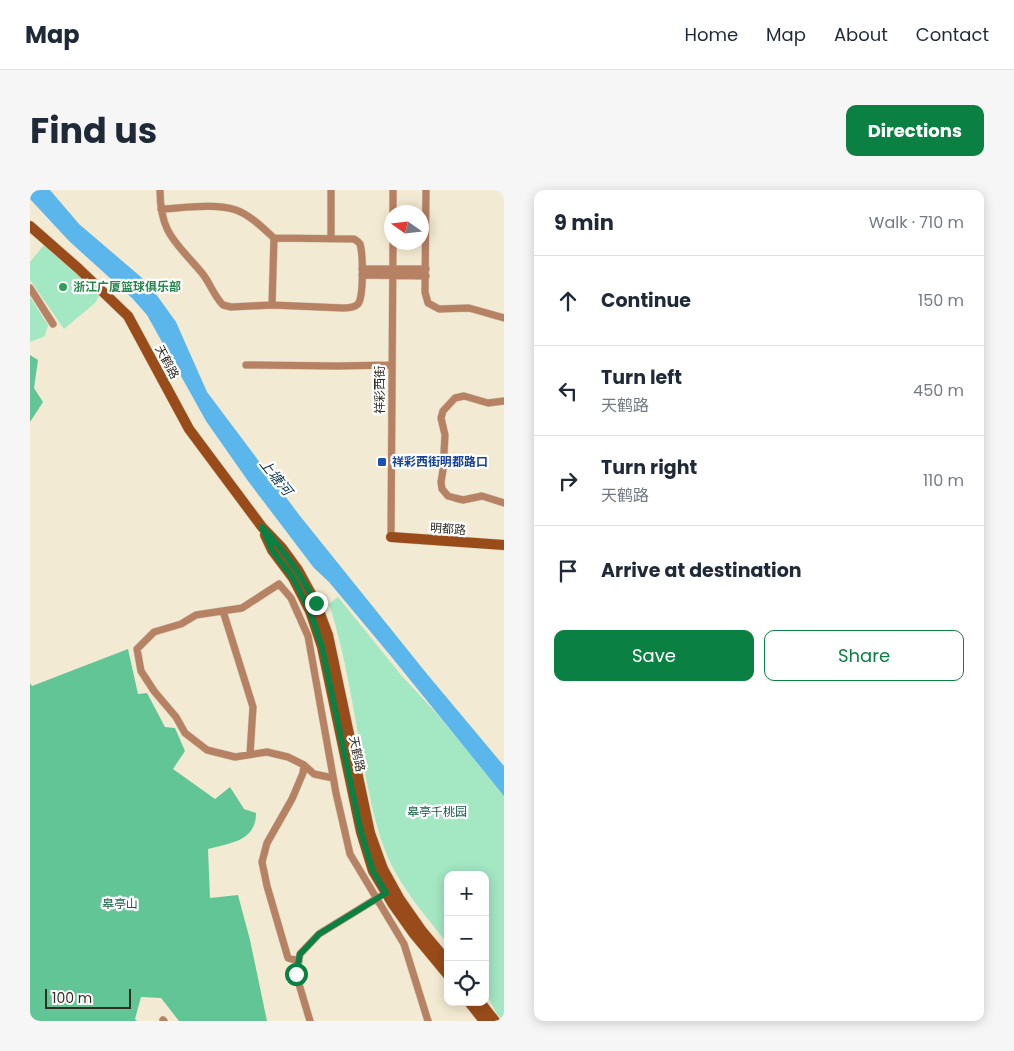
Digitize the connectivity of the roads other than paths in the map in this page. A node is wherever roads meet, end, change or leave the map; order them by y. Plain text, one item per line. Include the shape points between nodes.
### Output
1 (160, 190) edge
2 (331, 190) edge
3 (393, 190) edge
4 (426, 190) edge
5 (393, 205) edge
6 (161, 209) junction
7 (30, 226) edge
8 (274, 238) junction
9 (331, 238) junction
10 (393, 250) edge
11 (362, 272) junction
12 (393, 272) junction
13 (426, 272) junction
14 (30, 288) edge
15 (272, 305) junction
16 (504, 318) edge
17 (53, 324) dead end
18 (246, 365) dead end
19 (391, 365) junction
20 (504, 400) edge
21 (504, 503) edge
22 (262, 527) junction
23 (391, 537) joint
24 (504, 545) edge
25 (223, 611) junction
26 (250, 754) junction
27 (304, 765) junction
28 (333, 778) junction
29 (386, 893) junction
30 (376, 898) junction
31 (299, 961) junction
32 (447, 961) edge
33 (444, 970) edge
34 (472, 1006) edge
35 (483, 1006) edge
36 (310, 1021) edge
37 (428, 1021) edge
38 (484, 1021) edge
39 (495, 1021) edge

1 - 6 street
2 - 9 street
3 - 5 street
4 - 13 street
6 - 8 street via 217,207 235,210
6 - 15 street via 171,238 203,275 223,305
7 - 22 main road, 天鹤路 via 128,316 189,429
8 - 9 street
8 - 15 street
9 - 11 street via 350,237 358,241
10 - 12 street, 祥彩西街
11 - 12 street
11 - 15 street via 359,301 351,308
12 - 13 street
12 - 19 street, 祥彩西街
13 - 16 street via 426,298 432,306 439,309 469,308
14 - 17 street
18 - 19 street
19 - 23 street, 祥彩西街
20 - 21 street via 488,403 464,396 455,398 443,411 441,418 445,435 440,482 448,496 463,500 482,496
22 - 29 main road, 天鹤路 via 272,550 293,578 310,611 322,647 361,832 373,871
22 - 32 main road, 天鹤路 via 298,570 316,603 328,635 367,824 383,869 422,931
23 - 24 main road, 明都路
25 - 26 street via 253,707
25 - 26 street via 196,615 181,624 154,632 137,649 141,671 185,734 207,750 235,757
25 - 28 street via 242,608 279,584 291,598 308,636
26 - 27 street via 267,752
27 - 28 street via 314,774
27 - 31 street via 292,799 267,843 262,862 288,958
28 - 30 street via 350,854
29 - 30 street
29 - 33 main road, 天鹤路
30 - 31 street via 319,934 300,954
30 - 37 street via 404,944
31 - 36 street via 296,974
34 - 38 main road
35 - 39 main road

